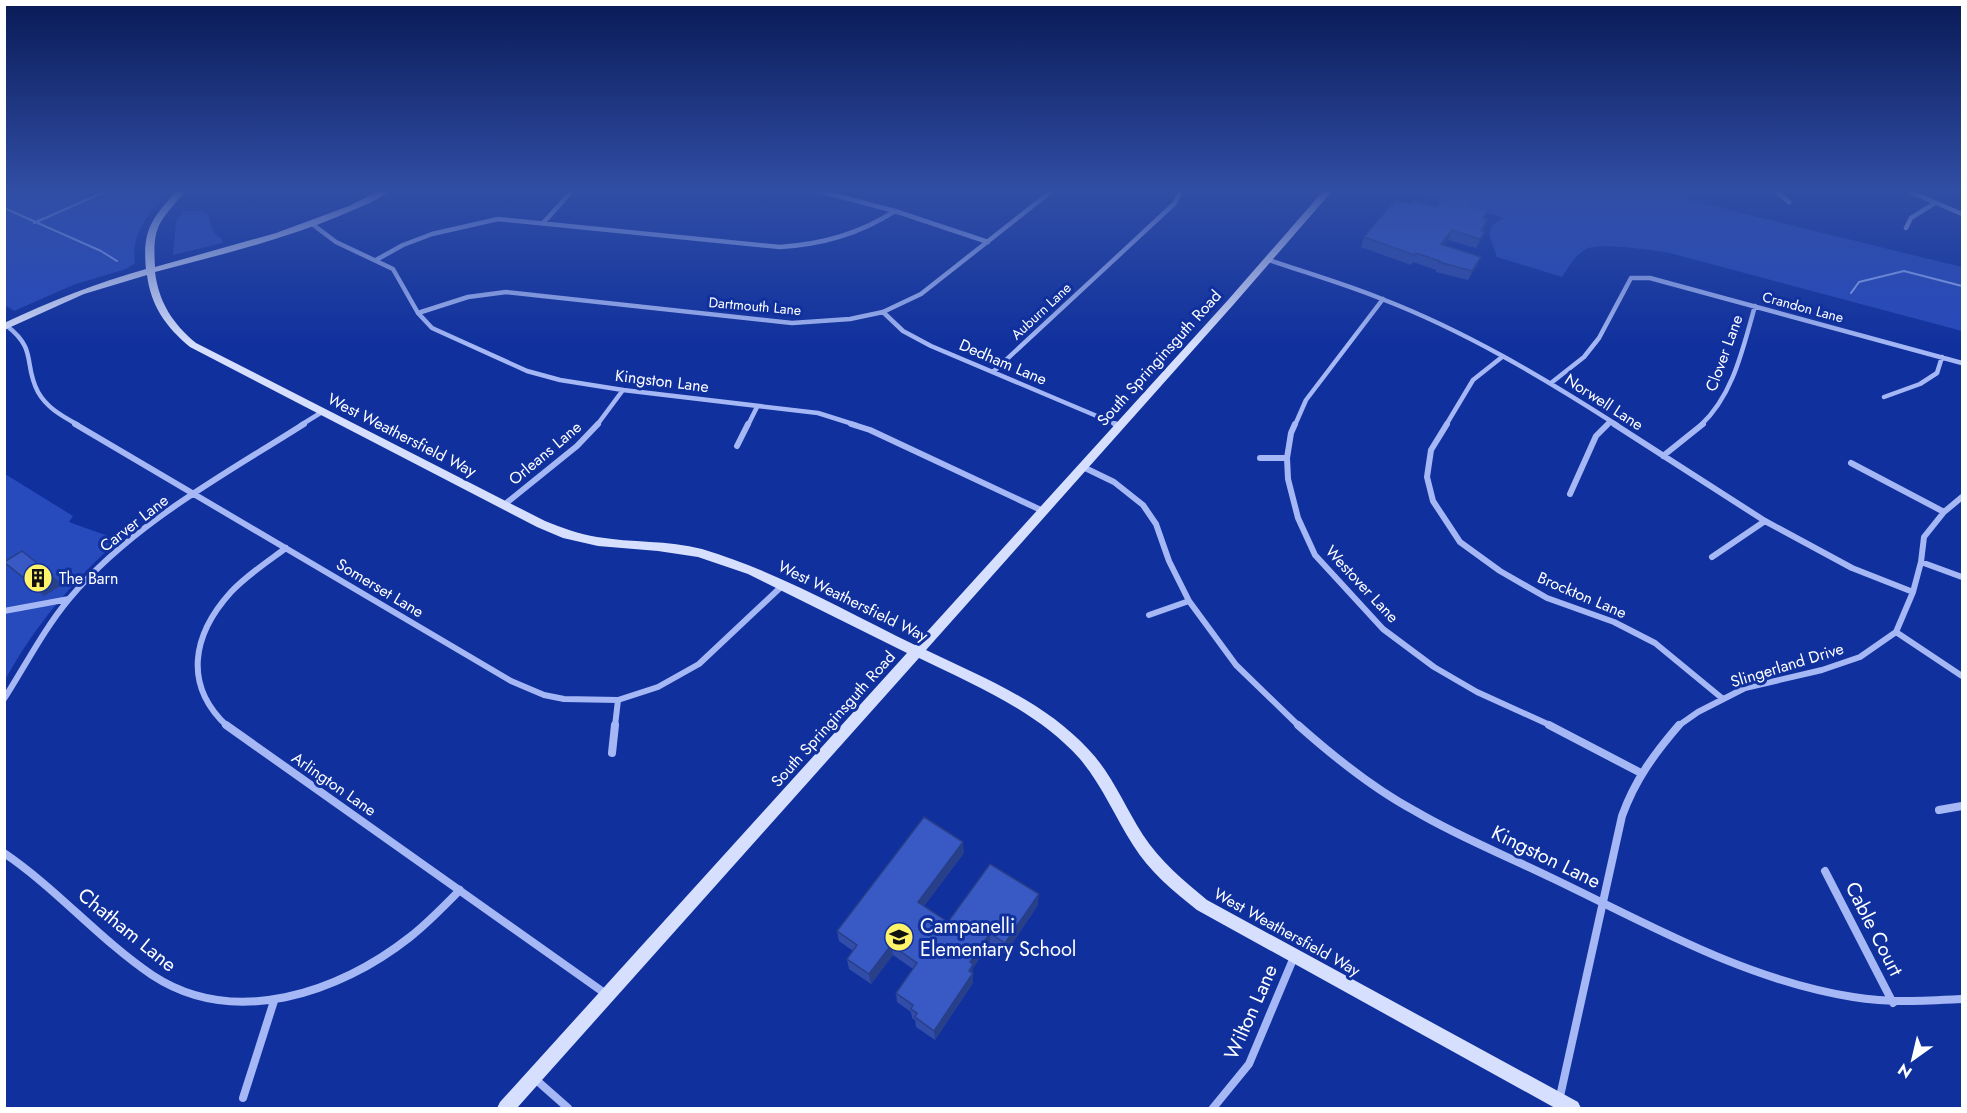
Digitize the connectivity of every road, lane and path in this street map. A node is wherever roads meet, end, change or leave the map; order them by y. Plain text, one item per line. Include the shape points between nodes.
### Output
1 (150, 242) edge
2 (258, 242) edge
3 (336, 242) edge
4 (414, 242) edge
5 (736, 242) edge
6 (830, 242) edge
7 (988, 242) edge
8 (1133, 242) edge
9 (1284, 242) edge
10 (376, 260) junction
11 (1269, 260) junction
12 (151, 272) junction
13 (1383, 299) junction
14 (1755, 306) junction
15 (418, 312) junction
16 (883, 312) junction
17 (6, 326) edge
18 (1502, 357) junction
19 (1942, 357) junction
20 (1962, 363) edge
21 (993, 372) junction
22 (1551, 383) junction
23 (623, 390) junction
24 (1884, 397) dead end
25 (757, 407) junction
26 (322, 412) junction
27 (1610, 423) junction
28 (1120, 426) junction
29 (737, 446) dead end
30 (1663, 456) junction
31 (1260, 458) dead end
32 (1287, 458) junction
33 (1851, 463) dead end
34 (1083, 467) junction
35 (1570, 494) dead end
36 (194, 495) junction
37 (1962, 497) edge
38 (504, 505) junction
39 (1043, 511) junction
40 (1944, 512) junction
41 (1765, 521) junction
42 (286, 548) junction
43 (1712, 557) dead end
44 (1921, 562) junction
45 (1962, 577) edge
46 (782, 586) junction
47 (1913, 592) junction
48 (69, 599) junction
49 (1189, 601) junction
50 (4, 611) edge
51 (1149, 615) dead end
52 (1896, 632) junction
53 (918, 650) junction
54 (1962, 676) edge
55 (4, 699) edge
56 (1723, 699) junction
57 (618, 700) junction
58 (612, 753) dead end
59 (1641, 772) junction
60 (1962, 806) edge
61 (1939, 810) dead end
62 (4, 853) edge
63 (1825, 871) dead end
64 (460, 890) junction
65 (1601, 901) junction
66 (1295, 956) junction
67 (609, 995) junction
68 (1962, 999) edge
69 (274, 1001) junction
70 (1893, 1002) junction
71 (533, 1077) junction
72 (243, 1098) dead end
73 (1559, 1101) junction
74 (506, 1108) edge
75 (568, 1108) edge
76 (1213, 1108) edge
77 (1572, 1108) edge

1 - 12 street, West Weathersfield Way
2 - 12 street
3 - 10 street, Kingston Lane
4 - 10 street
5 - 6 street via 787,247
7 - 16 street, Dartmouth Lane via 921,294
8 - 21 street, Auburn Lane
9 - 11 street, South Springinsguth Road
10 - 15 street, Kingston Lane via 393,269
11 - 13 street, Norwell Lane
11 - 28 street, South Springinsguth Road
12 - 17 street via 81,292
12 - 26 street, West Weathersfield Way via 159,306 169,323 188,341
13 - 18 street, Norwell Lane
13 - 32 street, Westover Lane via 1306,400 1295,421
14 - 19 street, Crandon Lane
14 - 22 street, Crandon Lane via 1650,278 1631,278 1599,338
14 - 30 street, Clover Lane via 1724,397 1699,428
15 - 16 street, Dartmouth Lane via 468,297 506,292 792,323 838,321
15 - 23 street, Kingston Lane via 443,335 527,371
16 - 21 street, Dedham Lane via 913,337
17 - 36 street, Somerset Lane via 28,347 34,381 55,412
18 - 22 street, Norwell Lane
18 - 56 street, Brockton Lane via 1473,380 1431,450 1427,477 1432,501 1460,542 1500,571 1547,598 1614,622 1655,644
19 - 20 street, Crandon Lane
19 - 24 street via 1937,373 1920,384
21 - 28 street, Dedham Lane
22 - 27 street, Norwell Lane
23 - 25 street, Kingston Lane
23 - 38 street, Orleans Lane via 577,447
25 - 29 street
25 - 39 street, Kingston Lane via 818,414 870,430
26 - 36 street, Carver Lane
26 - 38 street, West Weathersfield Way
27 - 30 street, Norwell Lane
27 - 35 street via 1596,436
28 - 34 street, South Springinsguth Road
30 - 41 street, Norwell Lane
31 - 32 street
32 - 59 street, Westover Lane via 1291,496 1315,555 1383,629 1460,683
33 - 40 street
34 - 39 street, South Springinsguth Road
34 - 49 street, Kingston Lane via 1114,482 1143,505 1156,524
36 - 42 street, Somerset Lane
36 - 48 street, Carver Lane via 113,555
37 - 40 street
38 - 46 street, West Weathersfield Way via 567,535 713,557
39 - 53 street, South Springinsguth Road
40 - 44 street via 1924,537
41 - 43 street
41 - 47 street, Norwell Lane via 1852,568
42 - 57 street, Somerset Lane via 526,689 564,699
42 - 64 street, Arlington Lane via 234,589 210,621 196,664 204,703 229,728
44 - 45 street
44 - 47 street
46 - 53 street, West Weathersfield Way
46 - 57 street, Somerset Lane via 699,664 658,687
47 - 52 street
48 - 50 street
48 - 55 street, Carver Lane
49 - 51 street
49 - 65 street, Kingston Lane via 1242,672 1304,731 1371,784 1430,819
52 - 54 street
52 - 56 street, Slingerland Drive via 1860,657 1745,688
53 - 66 street, West Weathersfield Way via 1016,700 1059,729 1097,770 1139,842 1170,879 1221,917
53 - 67 street, South Springinsguth Road
56 - 59 street, Slingerland Drive via 1680,724
57 - 58 street
59 - 65 street, Slingerland Drive via 1622,816
60 - 61 street
62 - 69 street, Chatham Lane via 42,880 165,984 212,1001
63 - 70 street, Cable Court
64 - 67 street, Arlington Lane
64 - 69 street, Chatham Lane via 403,942 367,964 328,984
65 - 70 street, Kingston Lane via 1757,974 1842,996
65 - 73 street, Slingerland Drive
66 - 73 street, West Weathersfield Way
66 - 76 street, Wilton Lane via 1249,1064
67 - 71 street, South Springinsguth Road
68 - 70 street, Kingston Lane
69 - 72 street
71 - 74 street, South Springinsguth Road
71 - 75 street
73 - 77 street, West Weathersfield Way

